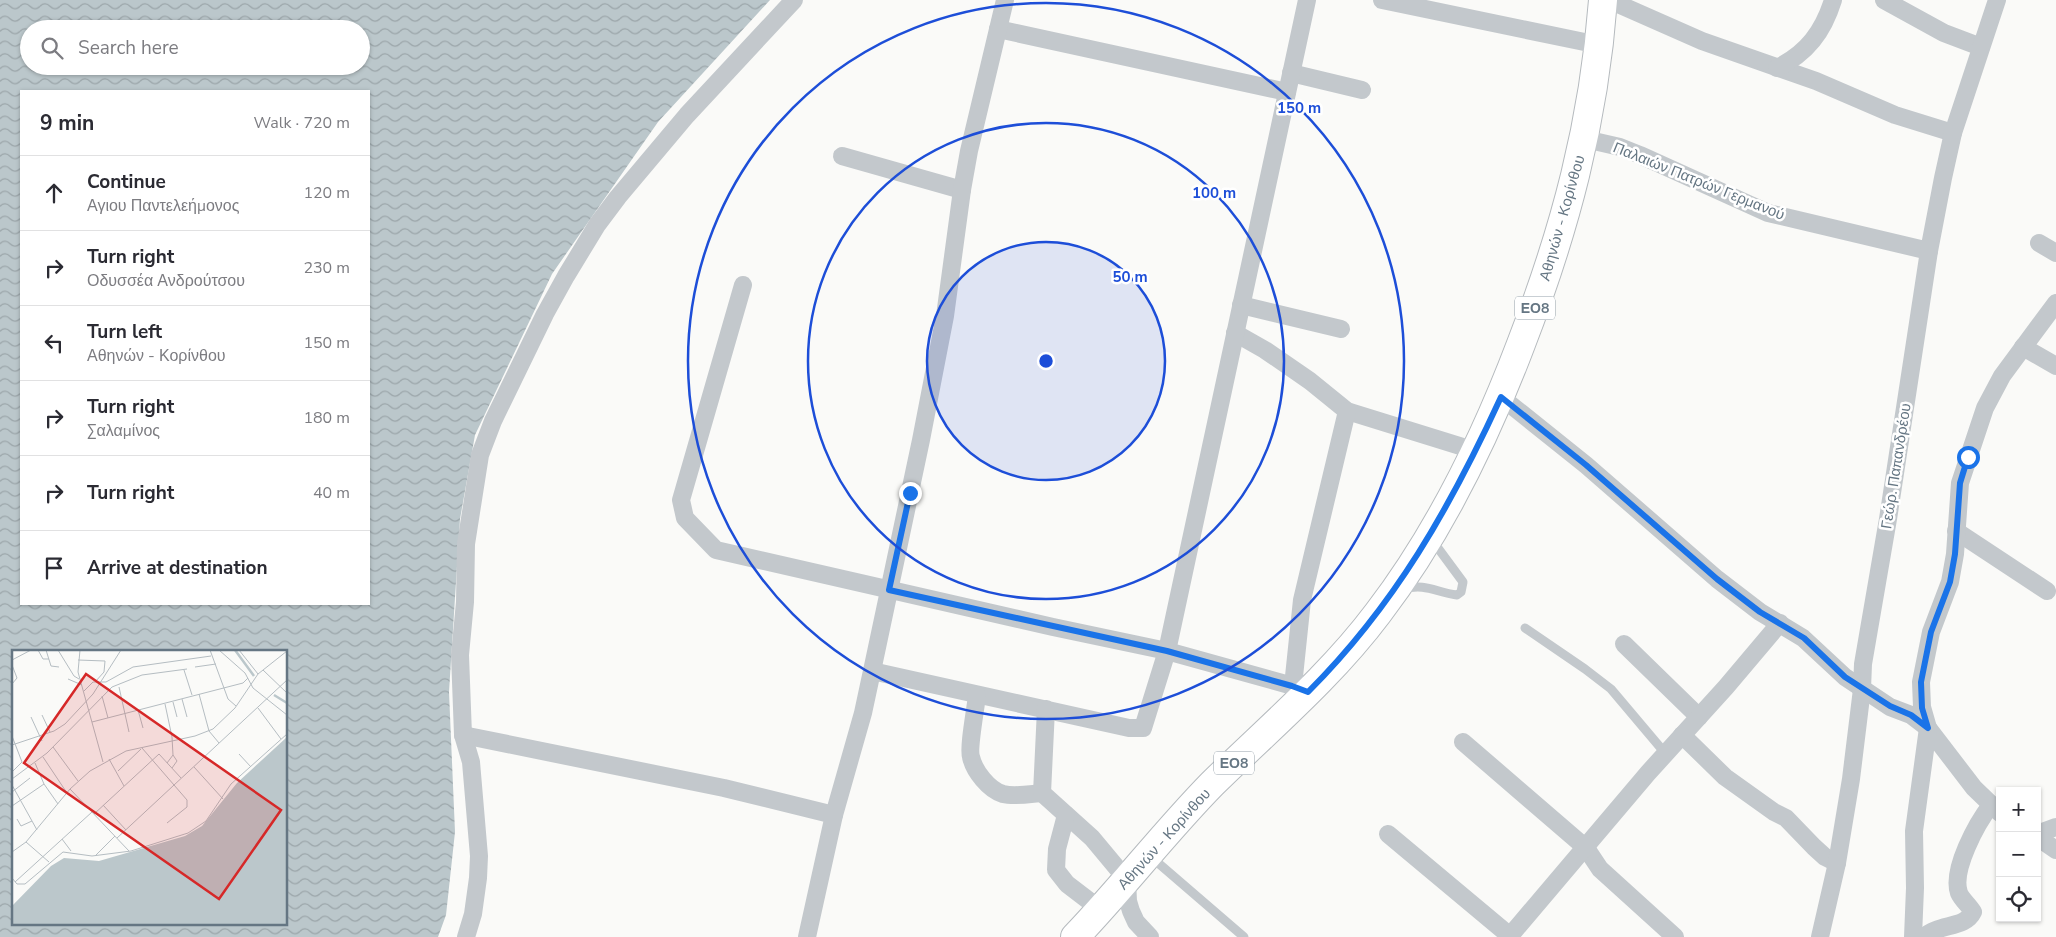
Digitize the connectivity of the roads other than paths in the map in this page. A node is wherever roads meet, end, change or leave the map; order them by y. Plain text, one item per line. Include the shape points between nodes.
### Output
1 (794, 0) edge
2 (1005, 0) edge
3 (1307, 0) edge
4 (1382, 0) edge
5 (1603, 0) edge
6 (1609, 0) edge
7 (1833, 0) edge
8 (1884, 0) edge
9 (1997, 0) edge
10 (998, 29) junction
11 (1599, 45) junction
12 (1981, 48) junction
13 (1778, 68) junction
14 (1291, 73) junction
15 (1362, 90) dead end
16 (1287, 92) junction
17 (1953, 133) junction
18 (1585, 139) junction
19 (842, 156) dead end
20 (962, 190) junction
21 (2039, 243) dead end
22 (1929, 250) junction
23 (2056, 253) edge
24 (743, 285) dead end
25 (2056, 303) edge
26 (1241, 305) junction
27 (1341, 329) dead end
28 (1235, 333) junction
29 (2023, 347) junction
30 (2056, 366) edge
31 (1501, 397) junction
32 (1347, 410) junction
33 (1476, 451) junction
34 (1956, 531) junction
35 (1430, 535) junction
36 (889, 590) junction
37 (1394, 591) junction
38 (2047, 591) dead end
39 (1780, 623) junction
40 (1525, 628) dead end
41 (1624, 644) dead end
42 (1167, 651) junction
43 (872, 671) junction
44 (1300, 689) junction
45 (1862, 689) junction
46 (977, 695) junction
47 (1046, 710) junction
48 (1699, 717) junction
49 (1928, 728) junction
50 (463, 735) junction
51 (1682, 735) junction
52 (1463, 742) dead end
53 (1665, 753) junction
54 (1042, 793) junction
55 (1995, 809) edge
56 (834, 815) junction
57 (1066, 815) junction
58 (2056, 827) edge
59 (2041, 833) edge
60 (1388, 834) dead end
61 (2041, 838) edge
62 (1586, 848) junction
63 (2056, 850) edge
64 (1148, 854) junction
65 (1837, 863) junction
66 (1127, 880) junction
67 (1101, 910) junction
68 (1959, 930) edge
69 (1510, 936) edge
70 (466, 937) edge
71 (807, 937) edge
72 (1075, 937) edge
73 (1150, 937) edge
74 (1244, 937) edge
75 (1675, 937) edge
76 (1820, 937) edge
77 (1913, 937) edge
78 (1924, 937) edge

1 - 50 street via 687,115 597,225 566,276 493,421 480,455 466,544 466,602 460,655
2 - 10 street
3 - 14 street
4 - 11 street
5 - 11 main road, Αθηνών - Κορίνθου / ΕΟ8
6 - 13 street via 1702,41
7 - 13 street via 1809,47
8 - 12 street via 1944,33
9 - 12 street, Γεώρ. Παπανδρέου
10 - 16 street
10 - 20 street
11 - 18 main road, Αθηνών - Κορίνθου / ΕΟ8
12 - 17 street, Γεώρ. Παπανδρέου
13 - 17 street via 1895,115
14 - 15 street
14 - 16 street
16 - 26 street
17 - 22 street, Γεώρ. Παπανδρέου
18 - 22 street, Παλαιών Πατρών Γερμανού via 1640,155 1768,213
18 - 31 main road, Αθηνών - Κορίνθου / ΕΟ8 via 1551,264
19 - 20 street
20 - 36 street via 945,316
21 - 23 street
22 - 45 street, Γεώρ. Παπανδρέου via 1866,646
24 - 36 street via 681,500 685,518 716,550
25 - 29 street
26 - 27 street
26 - 28 street
28 - 32 street via 1265,350
28 - 42 street
29 - 30 street
29 - 34 street via 1985,408 1960,483
31 - 33 main road, Αθηνών - Κορίνθου / ΕΟ8
31 - 39 street via 1586,465 1717,579
32 - 33 street
32 - 44 street via 1302,600
33 - 35 main road, Αθηνών - Κορίνθου / ΕΟ8
34 - 38 street
34 - 49 street via 1950,582 1931,632 1921,682 1922,708
35 - 37 main road, Αθηνών - Κορίνθου / ΕΟ8
35 - 37 lane via 1463,582 1461,592 1446,594 1432,588 1413,586
36 - 42 street
36 - 43 street
37 - 44 main road, Αθηνών - Κορίνθου / ΕΟ8 via 1339,662
39 - 45 street via 1804,638
39 - 48 street
40 - 53 lane via 1611,689
41 - 48 street
42 - 44 street
42 - 47 street via 1143,728 1129,728
43 - 46 street
43 - 56 street
44 - 64 main road, Αθηνών - Κορίνθου / ΕΟ8
45 - 49 street via 1911,715
45 - 65 street, Γεώρ. Παπανδρέου
46 - 47 street
46 - 54 street via 970,756 976,771 1002,794
47 - 54 street
48 - 51 street
49 - 55 street via 1974,788
49 - 77 street via 1914,831
50 - 56 street via 724,788
50 - 70 street via 470,762 479,856 474,905
51 - 53 street
51 - 65 street via 1725,776 1786,818 1825,857
52 - 62 street
53 - 62 street
54 - 57 street
55 - 68 street via 1980,819 1963,858 1957,882 1959,894 1973,912
56 - 71 street
57 - 66 street via 1092,838
57 - 67 street via 1057,850 1056,870 1067,884
58 - 59 street
60 - 69 street
61 - 63 street
62 - 69 street
62 - 75 street via 1600,869
64 - 66 main road, Αθηνών - Κορίνθου / ΕΟ8
64 - 74 lane
65 - 76 street, Γεώρ. Παπανδρέου
66 - 67 main road, Αθηνών - Κορίνθου / ΕΟ8
66 - 73 street via 1131,911
67 - 72 main road, Αθηνών - Κορίνθου / ΕΟ8
68 - 78 street via 1946,925

